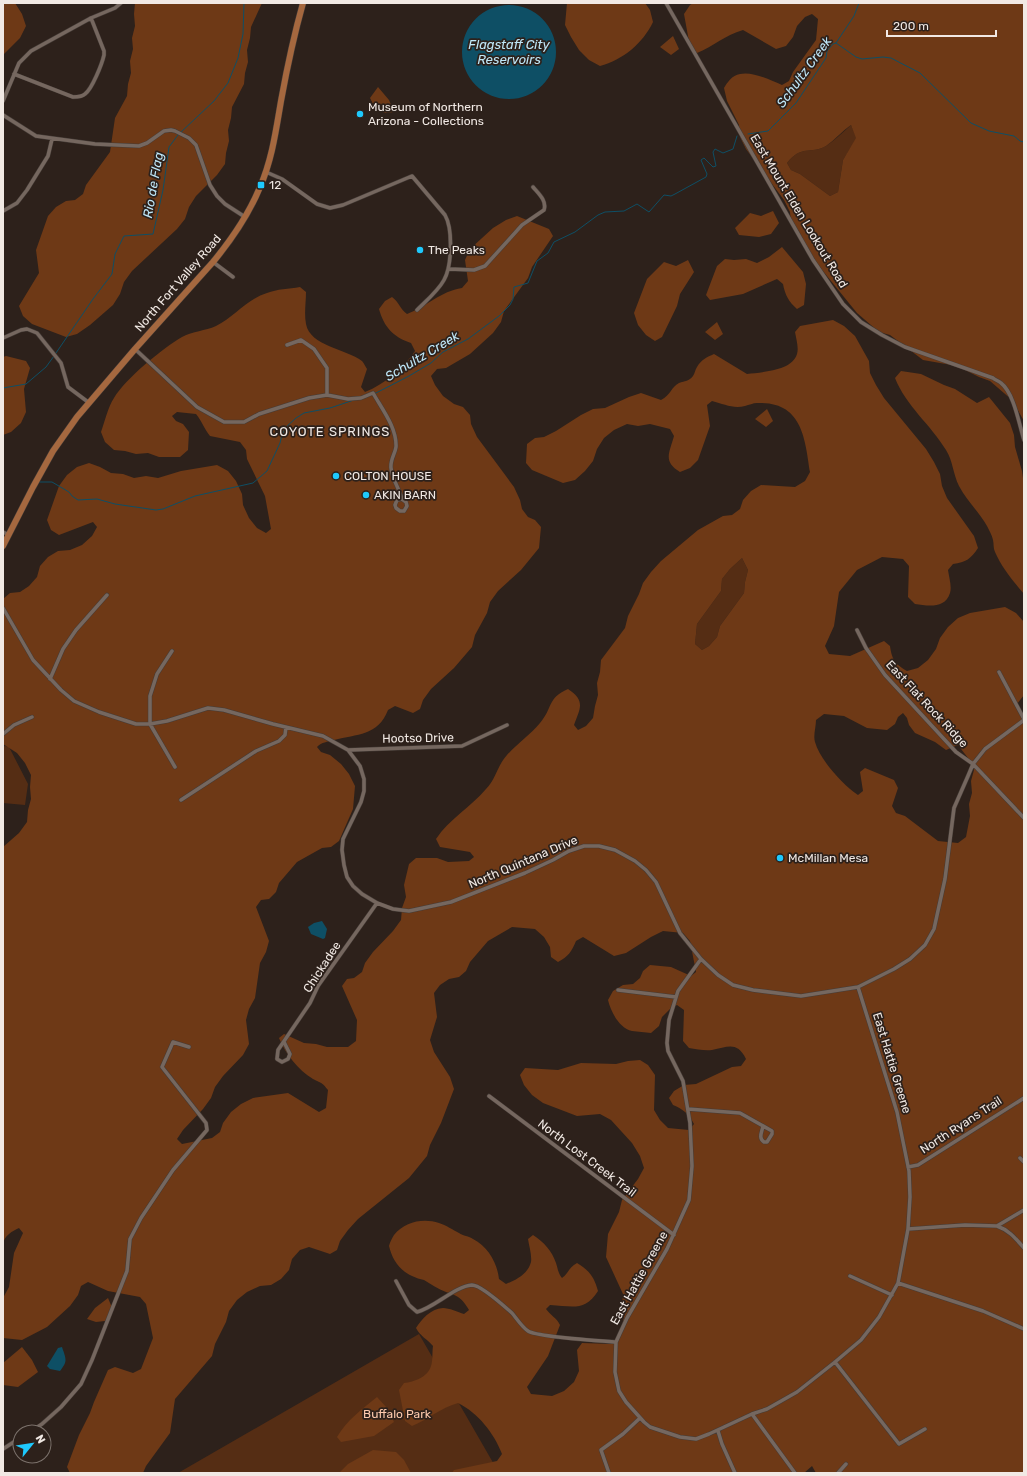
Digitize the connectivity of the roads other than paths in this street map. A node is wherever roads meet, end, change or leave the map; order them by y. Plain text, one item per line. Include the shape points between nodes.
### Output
1 (121, 3) edge
2 (303, 3) edge
3 (666, 3) edge
4 (91, 18) junction
5 (14, 74) junction
6 (3, 101) edge
7 (3, 115) edge
8 (52, 139) junction
9 (266, 172) junction
10 (533, 187) dead end
11 (3, 212) edge
12 (245, 217) junction
13 (213, 262) junction
14 (449, 268) junction
15 (233, 277) dead end
16 (417, 310) dead end
17 (3, 338) edge
18 (287, 345) dead end
19 (135, 349) junction
20 (327, 395) junction
21 (88, 402) junction
22 (1024, 440) edge
23 (402, 499) dead end
24 (6, 534) edge
25 (3, 546) edge
26 (107, 595) dead end
27 (3, 608) edge
28 (857, 630) dead end
29 (172, 652) dead end
30 (1000, 672) dead end
31 (50, 679) junction
32 (32, 718) dead end
33 (1024, 719) edge
34 (150, 724) junction
35 (507, 725) dead end
36 (286, 727) junction
37 (3, 734) edge
38 (348, 750) junction
39 (973, 764) junction
40 (175, 766) dead end
41 (181, 800) dead end
42 (1024, 818) edge
43 (377, 903) junction
44 (700, 959) junction
45 (858, 987) junction
46 (618, 990) dead end
47 (676, 997) junction
48 (284, 1042) junction
49 (190, 1047) dead end
50 (489, 1096) dead end
51 (1024, 1098) edge
52 (688, 1109) junction
53 (763, 1126) junction
54 (1020, 1158) dead end
55 (1024, 1162) edge
56 (908, 1167) junction
57 (1024, 1210) edge
58 (997, 1226) junction
59 (908, 1229) junction
60 (674, 1235) junction
61 (1024, 1248) edge
62 (850, 1276) dead end
63 (396, 1281) dead end
64 (898, 1283) junction
65 (892, 1294) junction
66 (1024, 1329) edge
67 (616, 1342) junction
68 (835, 1362) junction
69 (752, 1414) junction
70 (640, 1418) junction
71 (42, 1424) edge
72 (925, 1429) dead end
73 (718, 1431) junction
74 (12, 1443) edge
75 (3, 1449) edge
76 (846, 1464) dead end
77 (609, 1473) edge
78 (735, 1473) edge
79 (795, 1473) edge
80 (838, 1473) edge

1 - 4 street
2 - 9 main road, North Fort Valley Road
3 - 22 street, East Mount Elden Lookout Road via 813,260 843,304 862,322 905,347 1002,383 1009,393
4 - 5 street via 31,51 19,63
4 - 5 street via 104,55 86,94 73,97
5 - 6 street
7 - 8 street via 36,136
8 - 11 street via 48,156 27,190 17,203
8 - 12 street via 136,147 164,131 175,131 189,138 199,151 210,185 217,196
9 - 12 main road, North Fort Valley Road
9 - 14 street via 282,179 317,204 330,208 412,176 448,221 451,232
10 - 14 street via 544,200 544,210 522,225 485,266 474,270
12 - 13 main road, North Fort Valley Road
13 - 15 street
13 - 19 main road, North Fort Valley Road
14 - 16 street via 444,280
17 - 21 street via 27,329 38,333 61,363 68,387
18 - 20 street via 301,340 314,349 327,368
19 - 20 street via 197,407 224,422 244,422 259,414
19 - 21 main road, North Fort Valley Road
20 - 23 street via 348,399 373,394 395,435 396,448 390,465 392,478
21 - 24 main road, North Fort Valley Road via 53,451
24 - 25 main road, North Fort Valley Road
26 - 31 street via 63,649
27 - 31 street, North Quintana Drive via 33,660
28 - 39 street, East Flat Rock Ridge via 885,675 956,752
29 - 34 street via 158,674 150,696
30 - 33 street
31 - 34 street, North Quintana Drive via 74,701 136,724
32 - 37 street via 14,725
33 - 39 street, North Quintana Drive via 985,749
34 - 36 street, North Quintana Drive via 208,708
34 - 40 street
35 - 38 street, Hootso Drive via 462,746
36 - 38 street, North Quintana Drive via 323,736
36 - 41 street via 285,735 279,741 256,751
38 - 43 street, North Quintana Drive via 360,766 364,791 362,802 343,839 344,865 352,886
39 - 42 street, East Flat Rock Ridge
39 - 45 street, North Quintana Drive via 954,808 945,879 934,929 925,945 910,959
43 - 44 street, North Quintana Drive via 409,911 451,902 525,873 569,851 584,846 600,846 615,850 646,870 656,882 680,933
43 - 48 street, Chickadee via 318,986
44 - 45 street, North Quintana Drive via 733,984 753,990 801,996
44 - 47 street, East Hattie Greene
45 - 56 street, East Hattie Greene via 897,1112
46 - 47 street
47 - 52 street, East Hattie Greene via 668,1020 667,1043 668,1051 683,1081
48 - 48 street, Chickadee via 277,1054 277,1059 282,1062 288,1059 290,1054
49 - 71 street via 173,1042 162,1067 205,1122 206,1130 173,1170 130,1239 127,1270 81,1384
50 - 60 street, North Lost Creek Trail
51 - 56 street, North Ryans Trail via 918,1165
52 - 53 street via 740,1113
52 - 60 street, East Hattie Greene via 692,1166 690,1200
53 - 53 street via 772,1131 767,1142 760,1137
54 - 55 street
56 - 59 street, East Hattie Greene
57 - 58 street
58 - 59 street via 965,1225
58 - 61 street via 1005,1229
59 - 64 street, East Hattie Greene
60 - 67 street, East Hattie Greene
62 - 65 street
63 - 67 street via 409,1304 417,1312 472,1285 480,1287 529,1332
64 - 65 street, East Hattie Greene
64 - 66 street via 963,1304
65 - 68 street, East Hattie Greene via 879,1317 861,1340
67 - 70 street, East Hattie Greene via 615,1372 619,1391
68 - 69 street, East Hattie Greene via 782,1401
68 - 72 street via 899,1444
69 - 73 street, East Hattie Greene
69 - 79 street
70 - 73 street, East Hattie Greene via 650,1427 680,1437 696,1439
70 - 77 street via 601,1450
73 - 78 street
74 - 75 street
76 - 80 street

